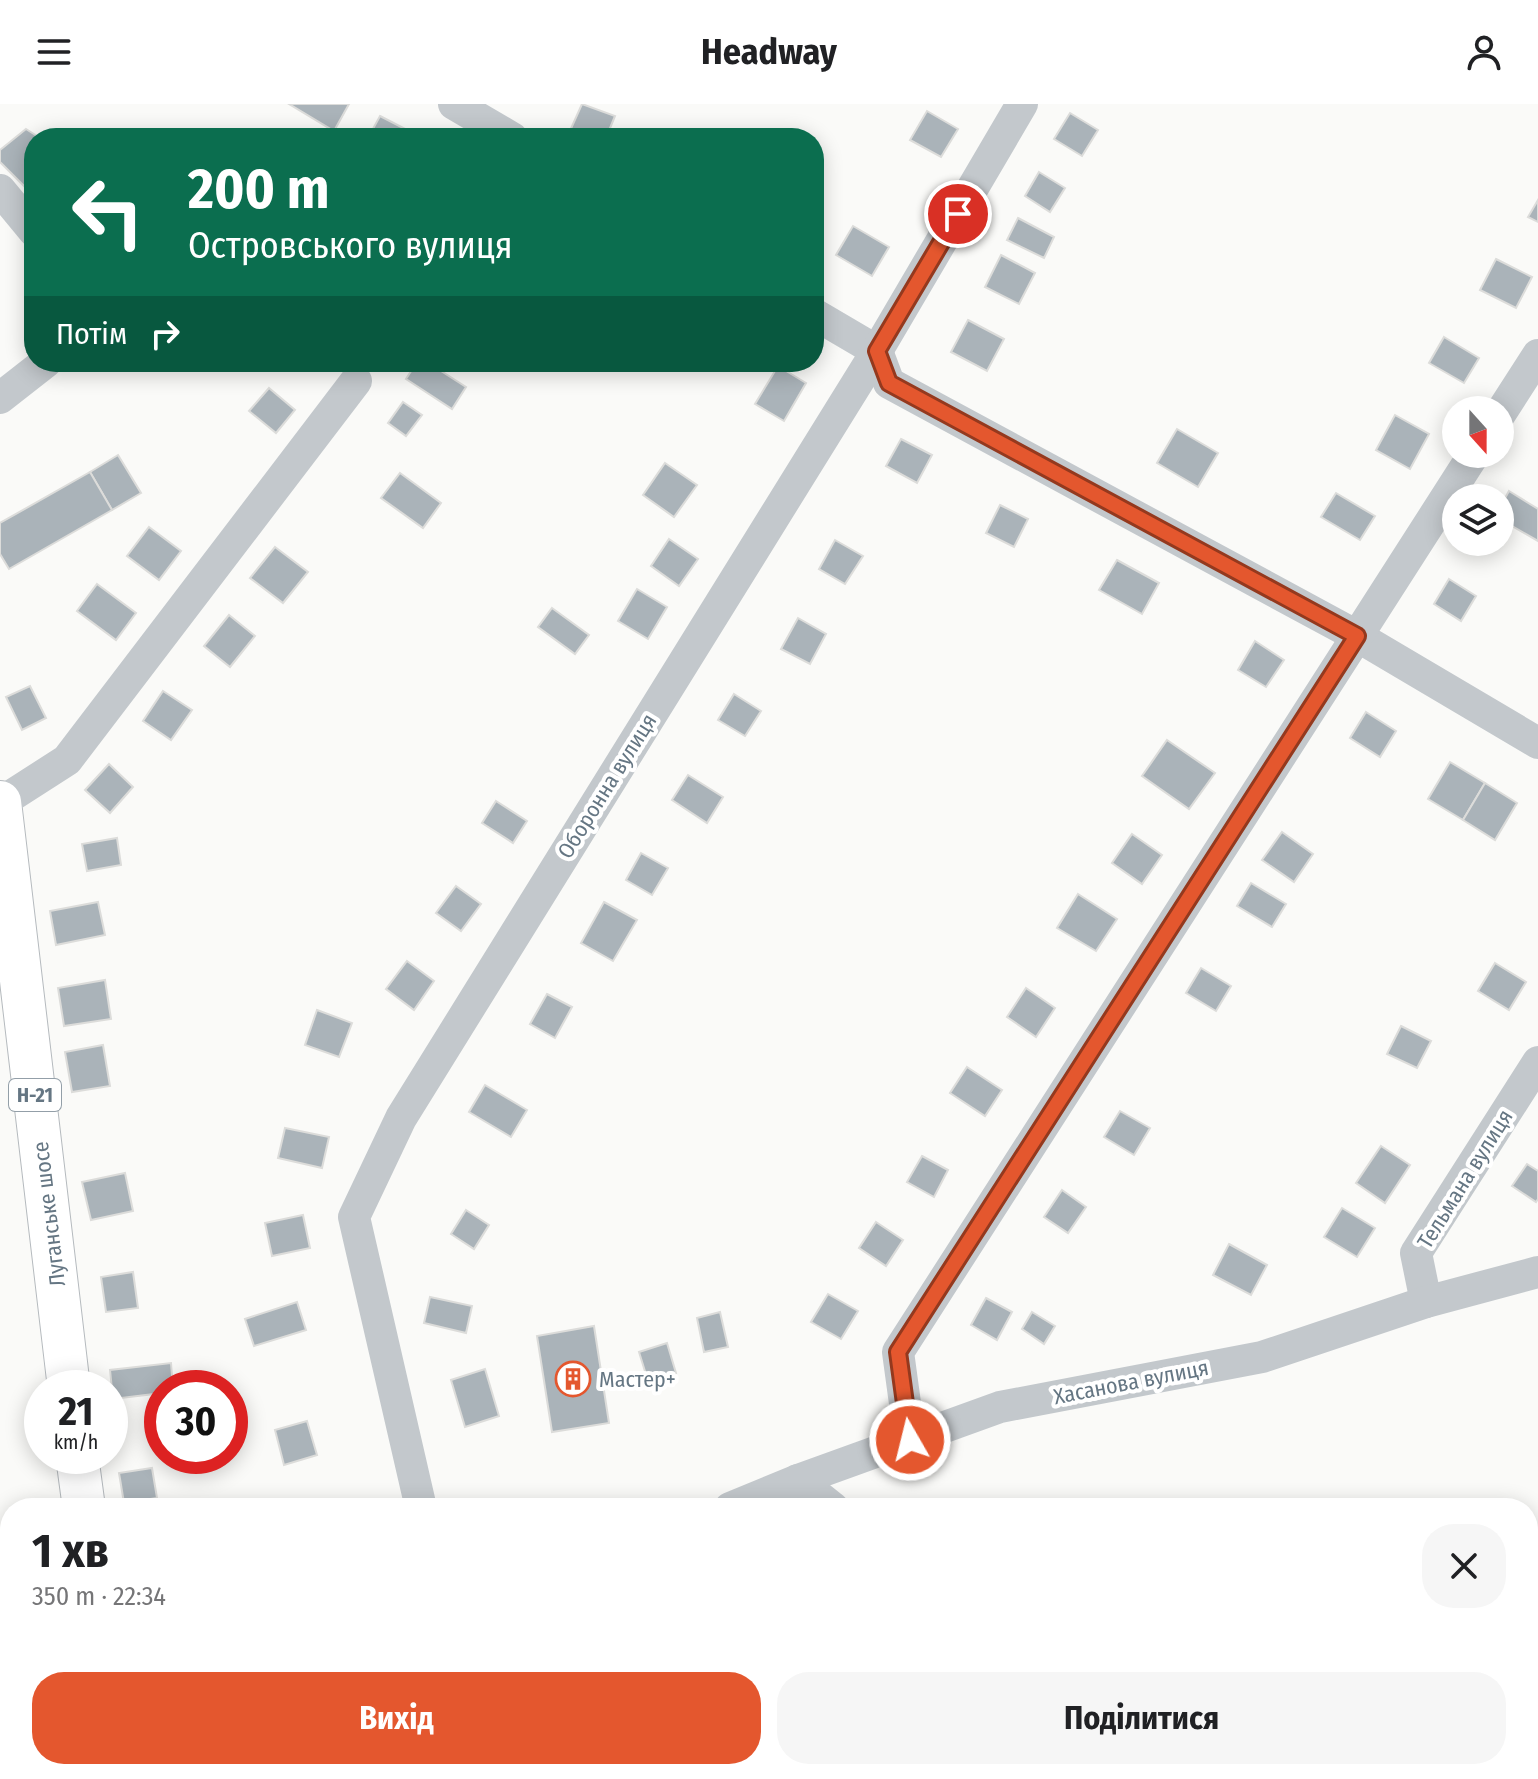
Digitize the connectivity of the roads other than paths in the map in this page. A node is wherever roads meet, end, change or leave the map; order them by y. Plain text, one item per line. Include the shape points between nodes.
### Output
1 (454, 104) edge
2 (1022, 104) edge
3 (495, 128) edge
4 (0, 190) edge
5 (24, 219) edge
6 (824, 320) edge
7 (877, 351) junction
8 (1538, 355) edge
9 (33, 372) edge
10 (356, 381) dead end
11 (1512, 396) edge
12 (0, 398) edge
13 (1465, 468) edge
14 (1357, 636) junction
15 (1538, 743) edge
16 (0, 802) edge
17 (1538, 1062) edge
18 (1538, 1272) edge
19 (1426, 1302) junction
20 (67, 1370) edge
21 (910, 1440) junction
22 (79, 1474) edge
23 (798, 1480) junction
24 (83, 1498) edge
25 (419, 1498) edge
26 (754, 1498) edge
27 (820, 1498) edge

1 - 3 street
2 - 7 street, Оборонна вулиця
4 - 5 street
6 - 7 street
7 - 14 street via 889,383
7 - 25 street, Оборонна вулиця via 401,1118 354,1217
8 - 11 street
9 - 12 street
10 - 16 street via 67,760
13 - 14 street
14 - 15 street
14 - 21 street via 898,1352
16 - 20 main road, Луганське шосе / Н-21
17 - 19 street, Тельмана вулиця via 1416,1253
18 - 19 street, Хасанова вулиця
19 - 21 street, Хасанова вулиця via 1262,1357 1000,1407
21 - 23 street, Хасанова вулиця
22 - 24 main road
23 - 26 street, Хасанова вулиця
23 - 27 street

